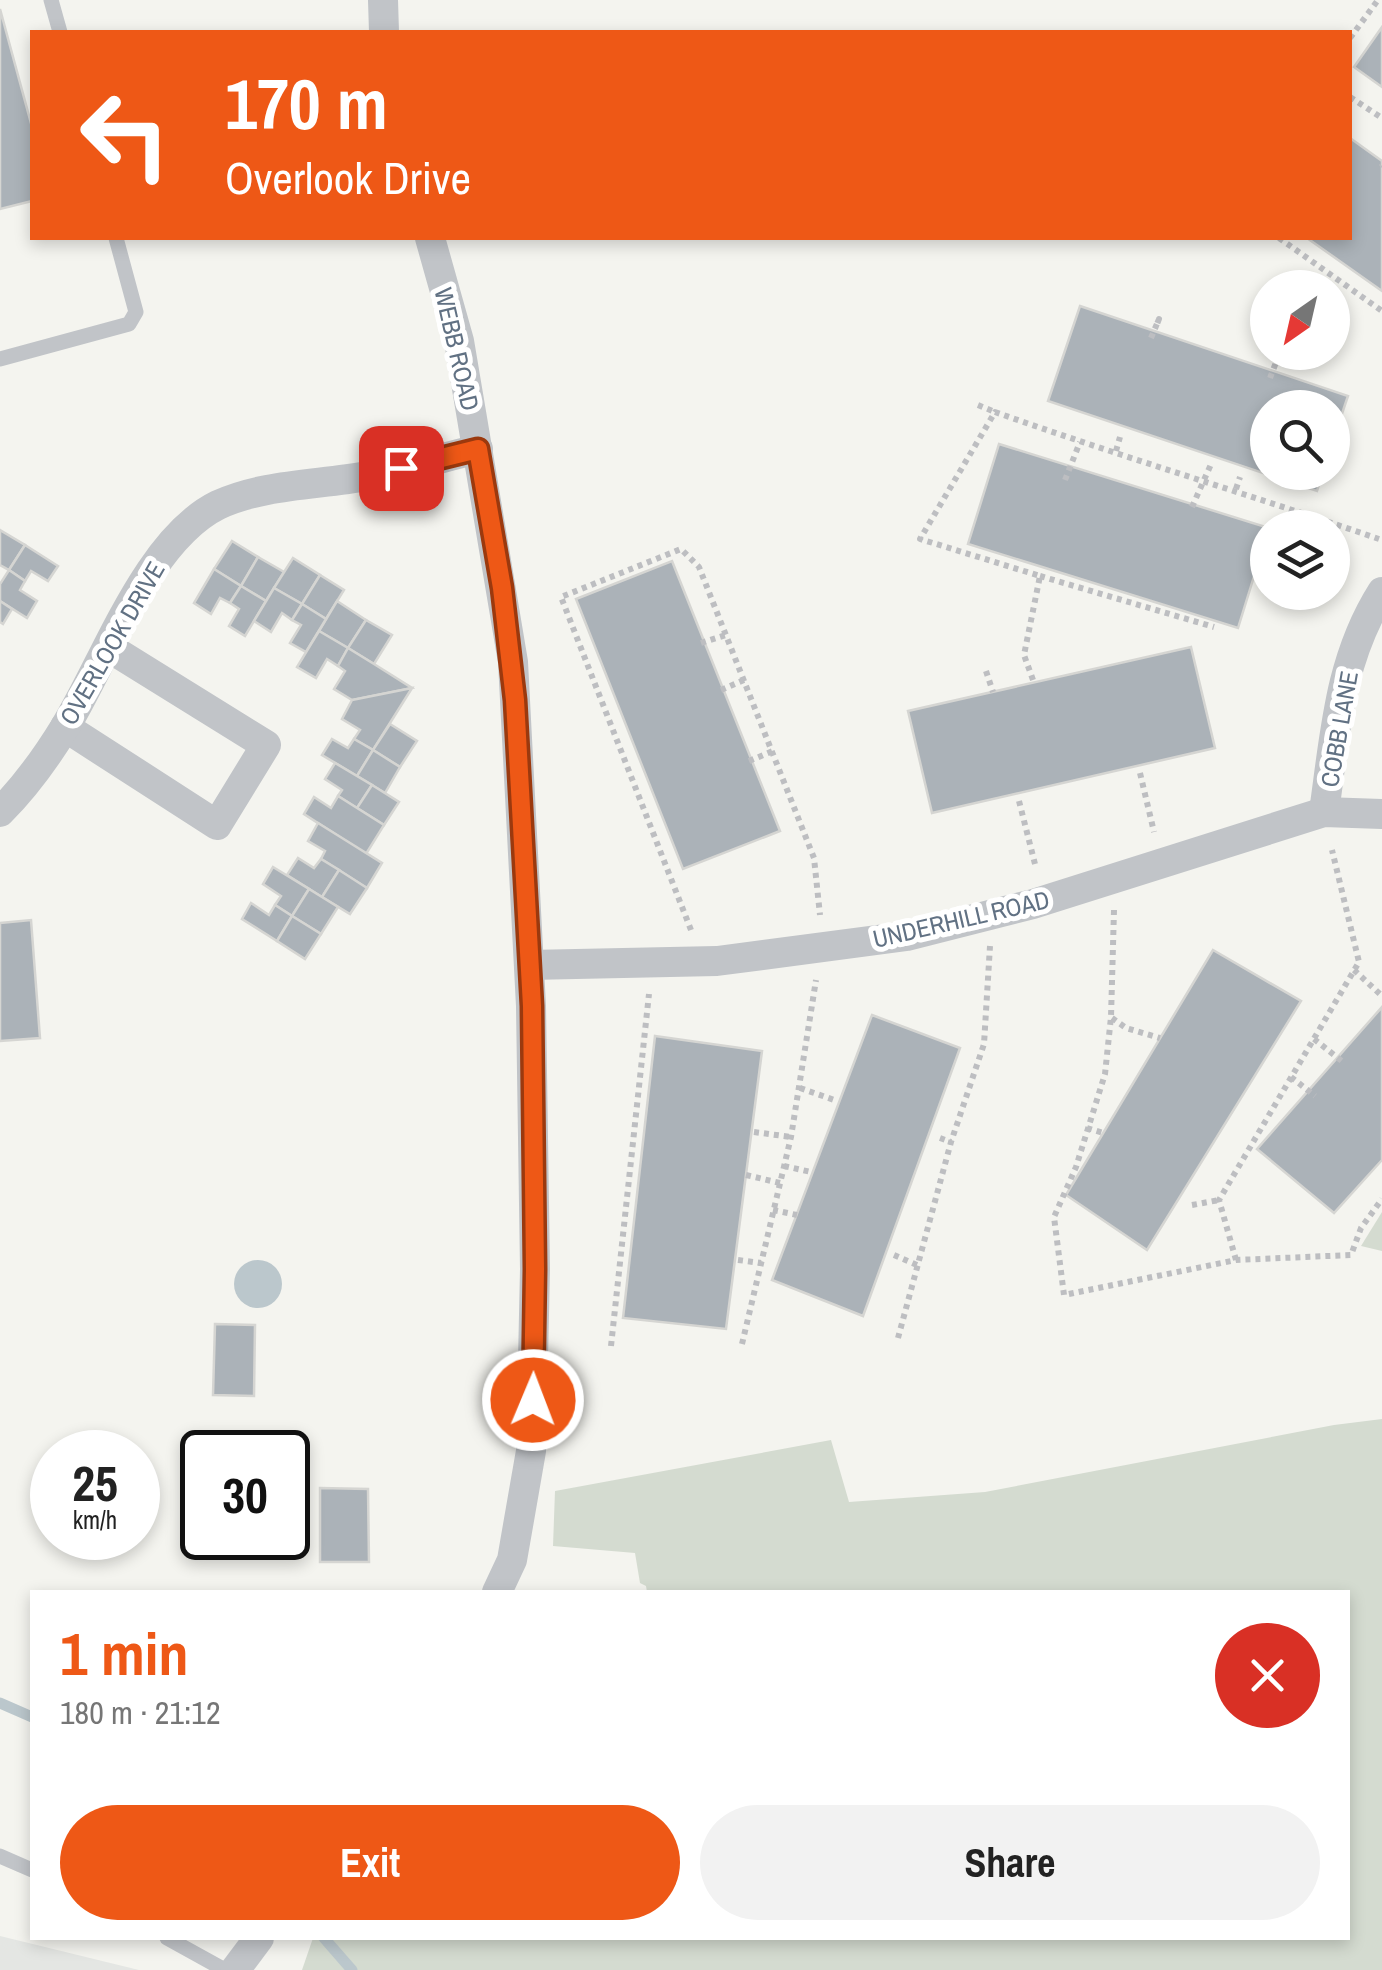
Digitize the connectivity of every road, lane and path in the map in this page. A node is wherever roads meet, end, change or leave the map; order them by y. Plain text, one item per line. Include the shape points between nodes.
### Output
1 (51, 0) edge
2 (383, 0) edge
3 (1378, 0) edge
4 (59, 30) edge
5 (384, 30) edge
6 (1352, 35) edge
7 (1352, 98) edge
8 (1382, 118) edge
9 (117, 240) edge
10 (431, 240) edge
11 (1283, 240) edge
12 (1382, 311) edge
13 (1157, 324) dead end
14 (1150, 338) dead end
15 (0, 359) edge
16 (1273, 370) edge
17 (1270, 378) dead end
18 (978, 405) dead end
19 (994, 412) junction
20 (1120, 437) dead end
21 (1080, 442) junction
22 (478, 449) junction
23 (1116, 451) junction
24 (1212, 462) dead end
25 (1240, 477) dead end
26 (1065, 480) dead end
27 (1203, 482) junction
28 (1236, 489) junction
29 (1192, 507) dead end
30 (1378, 539) dead end
31 (1040, 576) junction
32 (1382, 592) edge
33 (1214, 627) dead end
34 (726, 635) junction
35 (702, 643) dead end
36 (108, 647) junction
37 (986, 671) dead end
38 (744, 680) junction
39 (1033, 680) dead end
40 (596, 684) junction
41 (721, 690) dead end
42 (993, 692) dead end
43 (598, 694) dead end
44 (65, 727) junction
45 (773, 751) junction
46 (749, 761) dead end
47 (1140, 774) dead end
48 (640, 800) junction
49 (1019, 800) dead end
50 (645, 810) dead end
51 (0, 812) edge
52 (1324, 812) junction
53 (1382, 814) edge
54 (1155, 838) dead end
55 (1332, 850) dead end
56 (1036, 868) dead end
57 (1115, 899) dead end
58 (821, 923) dead end
59 (693, 935) dead end
60 (990, 938) dead end
61 (529, 964) junction
62 (1354, 970) junction
63 (816, 980) dead end
64 (650, 987) dead end
65 (1382, 996) edge
66 (1110, 1017) junction
67 (1160, 1038) dead end
68 (1314, 1039) junction
69 (1343, 1062) dead end
70 (1291, 1077) junction
71 (800, 1088) junction
72 (1316, 1096) dead end
73 (837, 1101) dead end
74 (1087, 1128) junction
75 (754, 1132) dead end
76 (1104, 1133) dead end
77 (791, 1137) junction
78 (940, 1138) dead end
79 (951, 1142) junction
80 (784, 1166) junction
81 (810, 1172) dead end
82 (746, 1175) dead end
83 (780, 1184) junction
84 (1219, 1200) junction
85 (1382, 1200) edge
86 (1192, 1206) dead end
87 (774, 1210) junction
88 (797, 1214) dead end
89 (894, 1255) dead end
90 (738, 1260) dead end
91 (1236, 1260) junction
92 (761, 1263) junction
93 (917, 1266) junction
94 (898, 1338) dead end
95 (742, 1344) dead end
96 (611, 1346) dead end
97 (499, 1590) edge
98 (0, 1856) edge
99 (30, 1869) edge
100 (171, 1940) edge
101 (258, 1940) edge
102 (225, 1970) edge
103 (235, 1970) edge

1 - 4 lane
2 - 5 street
3 - 6 path
7 - 8 path
9 - 15 lane via 136,312 129,324
10 - 22 street, WEBB ROAD via 459,341
11 - 12 path
13 - 14 path via 1159,319
16 - 17 path
18 - 19 path
19 - 21 path
19 - 31 path via 920,538
20 - 23 path
21 - 23 path
21 - 26 path
22 - 36 street, OVERLOOK DRIVE via 216,506 175,537
22 - 61 street, WEBB ROAD via 512,662
23 - 27 path
24 - 27 path
25 - 28 path
27 - 28 path
27 - 29 path
28 - 30 path
31 - 33 path
31 - 39 path via 1024,655
32 - 52 street, COBB LANE via 1342,685
34 - 35 path
34 - 38 path
34 - 40 path via 699,566 681,549 561,597
36 - 44 street, OVERLOOK DRIVE
36 - 44 street via 266,745 216,825
37 - 42 path
38 - 41 path
38 - 45 path
40 - 43 path
40 - 48 path
44 - 51 street, OVERLOOK DRIVE
45 - 46 path
45 - 58 path via 814,858
47 - 54 path
48 - 50 path
48 - 59 path
49 - 56 path
52 - 53 street, UNDERHILL ROAD
52 - 61 street, UNDERHILL ROAD via 1033,904 907,936 718,961
55 - 62 path via 1359,962
57 - 66 path
60 - 79 path via 984,1044
61 - 97 street, WEBB ROAD via 532,1417 521,1519
62 - 65 path
62 - 68 path
63 - 71 path
64 - 96 path
66 - 67 path
66 - 74 path via 1105,1074
68 - 69 path
68 - 70 path
70 - 72 path
70 - 84 path
71 - 73 path
71 - 77 path
74 - 76 path
74 - 91 path via 1054,1216 1064,1295
75 - 77 path
77 - 80 path
78 - 79 path
79 - 93 path
80 - 81 path
80 - 83 path
82 - 83 path
83 - 87 path
84 - 86 path
84 - 91 path
85 - 91 path via 1360,1228 1351,1255
87 - 88 path
87 - 92 path
89 - 93 path
90 - 92 path
92 - 95 path
93 - 94 path
98 - 99 lane
100 - 102 lane
101 - 103 street

